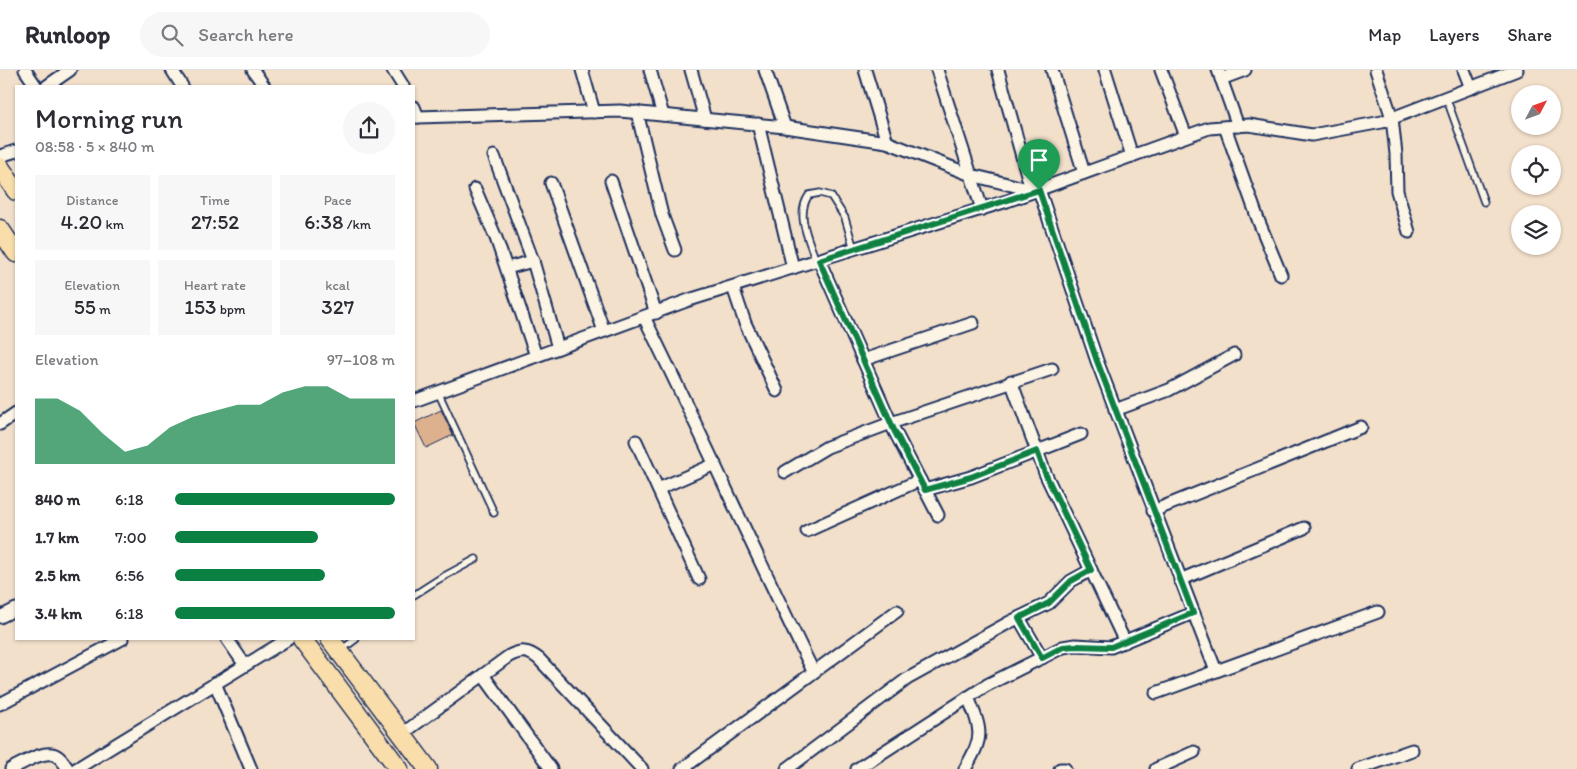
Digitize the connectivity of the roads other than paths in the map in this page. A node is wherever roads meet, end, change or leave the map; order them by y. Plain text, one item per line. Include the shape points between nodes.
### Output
1 (25, 70) edge
2 (70, 70) edge
3 (172, 70) edge
4 (253, 70) edge
5 (393, 70) edge
6 (582, 70) edge
7 (650, 70) edge
8 (691, 70) edge
9 (766, 70) edge
10 (865, 70) edge
11 (938, 70) edge
12 (998, 70) edge
13 (1052, 70) edge
14 (1104, 70) edge
15 (1161, 70) edge
16 (1245, 70) edge
17 (1376, 70) edge
18 (1464, 70) edge
19 (1517, 70) edge
20 (1220, 74) edge
21 (35, 85) edge
22 (48, 85) edge
23 (181, 85) edge
24 (263, 85) edge
25 (402, 85) edge
26 (1471, 88) junction
27 (1446, 97) junction
28 (594, 112) junction
29 (636, 112) junction
30 (415, 113) edge
31 (664, 115) junction
32 (1392, 118) junction
33 (705, 119) junction
34 (758, 124) junction
35 (1225, 126) junction
36 (1238, 126) junction
37 (785, 127) junction
38 (1186, 136) junction
39 (887, 142) junction
40 (15, 151) edge
41 (0, 156) edge
42 (494, 156) dead end
43 (1132, 156) junction
44 (0, 167) edge
45 (1084, 173) junction
46 (971, 175) junction
47 (612, 181) dead end
48 (551, 183) dead end
49 (475, 189) dead end
50 (15, 190) edge
51 (1035, 190) junction
52 (1484, 202) dead end
53 (982, 209) junction
54 (0, 229) edge
55 (1409, 232) dead end
56 (854, 249) junction
57 (676, 250) dead end
58 (15, 252) edge
59 (818, 260) junction
60 (532, 261) junction
61 (507, 268) junction
62 (793, 268) junction
63 (1281, 276) dead end
64 (733, 287) junction
65 (656, 313) junction
66 (644, 317) junction
67 (973, 323) dead end
68 (604, 331) junction
69 (558, 348) junction
70 (1234, 354) dead end
71 (536, 356) junction
72 (863, 360) junction
73 (1052, 369) dead end
74 (1011, 381) junction
75 (777, 390) dead end
76 (438, 392) junction
77 (415, 401) edge
78 (1115, 410) junction
79 (15, 414) edge
80 (891, 423) junction
81 (0, 424) edge
82 (1361, 427) dead end
83 (1081, 434) dead end
84 (636, 441) dead end
85 (1037, 451) junction
86 (715, 464) junction
87 (785, 472) dead end
88 (922, 485) junction
89 (658, 489) junction
90 (1153, 511) junction
91 (494, 513) dead end
92 (938, 515) dead end
93 (1304, 528) dead end
94 (807, 531) dead end
95 (476, 559) dead end
96 (1091, 570) junction
97 (699, 579) dead end
98 (1180, 580) junction
99 (415, 594) edge
100 (15, 610) edge
101 (897, 611) dead end
102 (1378, 612) dead end
103 (1193, 613) junction
104 (0, 617) edge
105 (1019, 618) junction
106 (120, 640) edge
107 (228, 640) edge
108 (286, 640) edge
109 (303, 640) edge
110 (352, 640) edge
111 (1125, 642) junction
112 (335, 645) edge
113 (1042, 658) junction
114 (245, 665) junction
115 (813, 671) junction
116 (1216, 671) junction
117 (483, 675) junction
118 (215, 684) junction
119 (1156, 693) dead end
120 (968, 697) junction
121 (0, 704) edge
122 (402, 734) junction
123 (1412, 750) dead end
124 (1194, 752) dead end
125 (11, 769) edge
126 (68, 769) edge
127 (76, 769) edge
128 (251, 769) edge
129 (399, 769) edge
130 (428, 769) edge
131 (551, 769) edge
132 (642, 769) edge
133 (682, 769) edge
134 (786, 769) edge
135 (857, 769) edge
136 (965, 769) edge
137 (1060, 769) edge
138 (1065, 769) edge
139 (1156, 769) edge
140 (1358, 769) edge

1 - 21 street
2 - 22 street
3 - 23 street
4 - 24 street
5 - 25 street
6 - 28 street
7 - 31 street
8 - 33 street
9 - 37 street
10 - 39 street
11 - 46 street
12 - 51 street
13 - 45 street
14 - 43 street
15 - 38 street
16 - 20 street
17 - 32 street
18 - 26 street
19 - 26 street
20 - 36 street
26 - 27 street
27 - 32 street
27 - 52 lane
28 - 29 street
28 - 30 street
29 - 31 street
29 - 57 street via 662,215
31 - 33 street
32 - 36 street via 1312,136
32 - 55 street via 1397,191
33 - 34 street
34 - 37 street
34 - 62 street
35 - 36 street
35 - 38 street
35 - 63 street
37 - 39 street
38 - 43 street
39 - 46 street
40 - 41 street
42 - 60 street
43 - 45 street
44 - 50 main road
45 - 51 street
46 - 51 street
46 - 53 street
47 - 65 street
48 - 68 street
49 - 61 street
51 - 53 street
51 - 78 street
53 - 56 street
54 - 58 main road
56 - 59 street
56 - 59 lane via 845,218 831,196 809,195 803,203 803,220
59 - 62 street
59 - 72 street
60 - 61 street
60 - 69 street
61 - 71 street
62 - 64 street
64 - 65 street
64 - 75 street via 745,323
65 - 66 street
66 - 68 street
66 - 86 street
67 - 72 street
68 - 69 street
69 - 71 street
70 - 78 street via 1169,390
71 - 76 street
72 - 80 street
73 - 74 street
74 - 80 street
74 - 85 street
76 - 77 street
76 - 91 lane
78 - 90 street
79 - 81 street
80 - 87 street via 827,446
80 - 88 street
82 - 90 street
83 - 85 street
84 - 89 street
85 - 88 street via 971,477
85 - 96 street
86 - 89 street
86 - 115 street
88 - 92 street
88 - 94 street
89 - 97 street
90 - 98 street
93 - 98 street
95 - 99 lane
96 - 105 street via 1071,581 1049,603
96 - 111 street
98 - 103 street
100 - 104 street
101 - 115 street
102 - 116 street
103 - 111 street
103 - 116 street
105 - 113 street
105 - 134 street via 907,679
106 - 121 street
107 - 114 street
108 - 114 street
109 - 129 main road
110 - 112 lane
111 - 113 street via 1111,647 1063,647
112 - 122 main road
113 - 120 street
114 - 118 street
115 - 133 street
116 - 119 street
117 - 122 street
117 - 131 street
117 - 132 street via 509,656 530,652
118 - 127 street
118 - 128 street
120 - 135 street
120 - 136 street via 980,733 978,748
122 - 130 main road
123 - 140 street
124 - 139 street
125 - 126 street via 50,754 56,755
137 - 138 street

